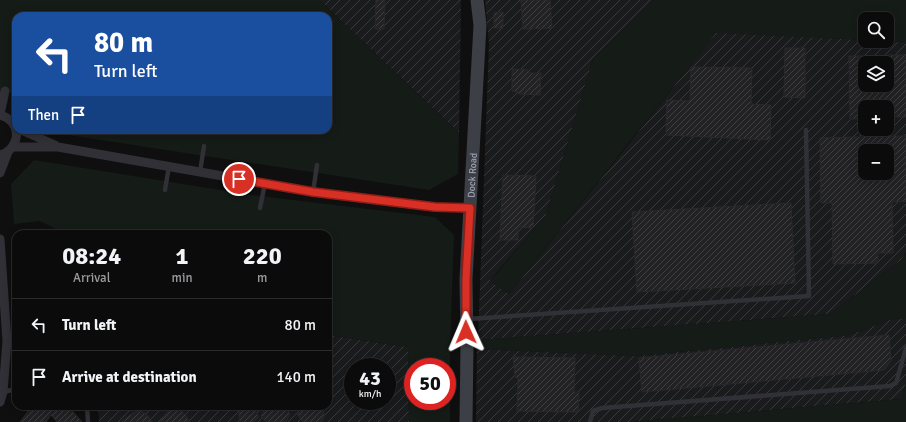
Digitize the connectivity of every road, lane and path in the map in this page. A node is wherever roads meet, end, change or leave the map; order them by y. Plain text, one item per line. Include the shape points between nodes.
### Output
1 (477, 0) edge
2 (5, 91) dead end
3 (0, 114) edge
4 (12, 122) edge
5 (806, 130) dead end
6 (16, 134) edge
7 (28, 134) edge
8 (204, 146) dead end
9 (58, 147) junction
10 (7, 151) edge
11 (317, 165) dead end
12 (169, 166) junction
13 (200, 172) junction
14 (0, 173) edge
15 (265, 183) junction
16 (165, 190) dead end
17 (313, 192) junction
18 (260, 208) dead end
19 (470, 208) junction
20 (0, 239) edge
21 (466, 320) junction
22 (906, 348) edge
23 (12, 390) edge
24 (3, 392) junction
25 (0, 402) edge
26 (87, 410) edge
27 (88, 422) edge
28 (466, 422) edge
29 (590, 422) edge

1 - 19 main road, Dock Road via 480,25
2 - 3 street
3 - 4 street
5 - 21 lane via 809,296
6 - 10 street via 16,141
7 - 9 street
8 - 13 lane
9 - 10 street
9 - 12 street
10 - 14 street
11 - 17 lane
12 - 13 street
12 - 16 lane
13 - 15 street
15 - 17 street
15 - 18 lane
17 - 19 street via 435,207
19 - 21 main road, Dock Road
20 - 24 street via 6,341
21 - 28 main road, Dock Road
22 - 29 lane via 896,383 890,386 602,408 593,411
23 - 24 lane
24 - 25 street
26 - 27 lane

